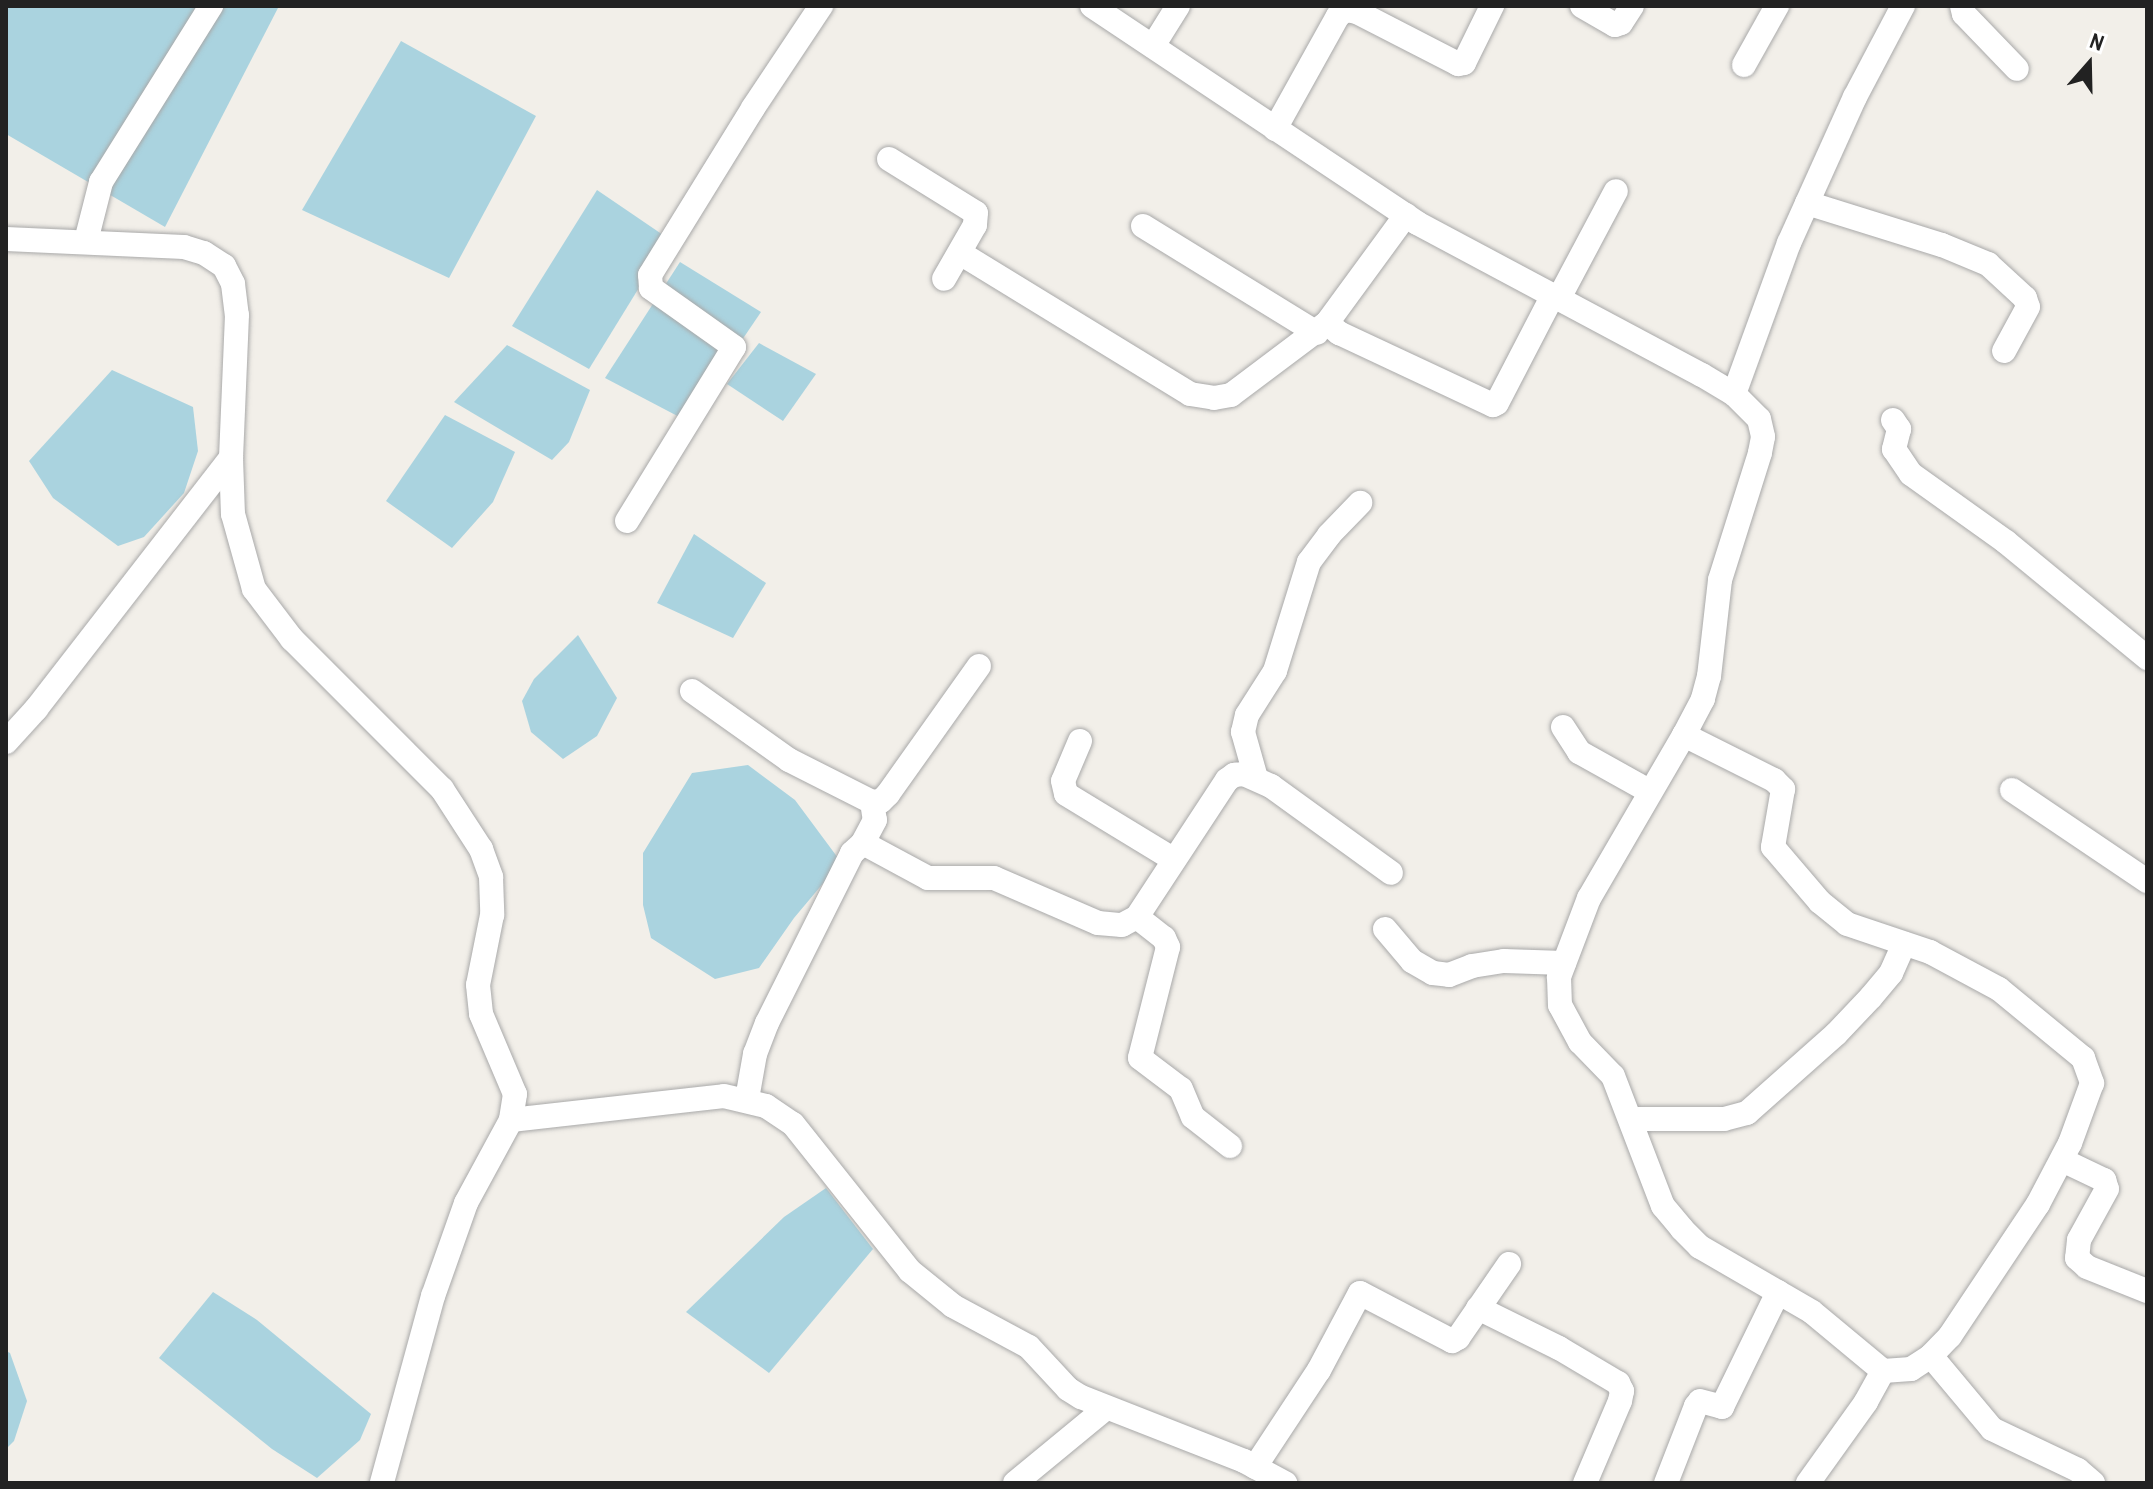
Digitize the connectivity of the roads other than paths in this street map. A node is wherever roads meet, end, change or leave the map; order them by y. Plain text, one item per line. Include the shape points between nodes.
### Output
1 (211, 6) edge
2 (821, 6) edge
3 (1092, 6) edge
4 (1178, 6) edge
5 (1492, 6) edge
6 (1582, 6) edge
7 (1632, 6) edge
8 (1777, 6) edge
9 (1903, 6) edge
10 (1962, 6) edge
11 (1153, 46) junction
12 (1744, 65) dead end
13 (2017, 69) dead end
14 (1275, 129) junction
15 (889, 159) dead end
16 (1616, 191) dead end
17 (1807, 203) junction
18 (1406, 215) junction
19 (1143, 226) dead end
20 (6, 239) edge
21 (86, 241) junction
22 (960, 253) junction
23 (944, 279) dead end
24 (1556, 297) junction
25 (1322, 328) junction
26 (2004, 351) dead end
27 (1734, 394) junction
28 (1893, 420) dead end
29 (231, 458) junction
30 (1360, 503) dead end
31 (627, 521) dead end
32 (2147, 658) edge
33 (979, 666) dead end
34 (692, 691) dead end
35 (1563, 727) dead end
36 (1684, 735) junction
37 (1080, 741) dead end
38 (6, 742) edge
39 (1256, 778) junction
40 (2012, 790) dead end
41 (1649, 791) junction
42 (872, 802) junction
43 (863, 843) junction
44 (1173, 859) junction
45 (1391, 873) dead end
46 (2147, 881) edge
47 (1137, 917) junction
48 (1385, 929) dead end
49 (1904, 944) junction
50 (1564, 963) junction
51 (747, 1099) junction
52 (1632, 1119) junction
53 (511, 1120) junction
54 (1230, 1146) dead end
55 (2062, 1160) junction
56 (1509, 1264) dead end
57 (2147, 1291) edge
58 (1778, 1292) junction
59 (1478, 1308) junction
60 (1931, 1356) junction
61 (1883, 1371) junction
62 (1106, 1408) junction
63 (1255, 1467) junction
64 (382, 1483) edge
65 (1015, 1483) edge
66 (1285, 1483) edge
67 (1585, 1483) edge
68 (1666, 1483) edge
69 (1808, 1483) edge
70 (2093, 1483) edge

1 - 21 street via 101,182
2 - 31 street via 650,275 651,288 734,347
3 - 11 street
4 - 11 street
5 - 14 street via 1464,63 1458,64 1345,10
6 - 7 street via 1615,25
8 - 12 street
9 - 17 street
10 - 13 street
11 - 14 street
14 - 18 street
15 - 22 street via 976,213
16 - 24 street
17 - 26 street via 1988,264 2028,307
17 - 27 street
18 - 24 street
18 - 25 street
19 - 25 street
20 - 21 street
21 - 29 street via 184,247 224,266 233,284 237,315
22 - 23 street
22 - 25 street via 1190,394 1231,395
24 - 25 street via 1493,405
24 - 27 street
27 - 36 street via 1759,419 1763,437 1720,580 1703,699
28 - 32 street via 1899,429 1894,449 1911,474 2006,542
29 - 38 street
29 - 53 street via 233,514 254,589 292,639 442,789 481,849 491,877 492,915 478,985 481,1014 510,1075 515,1094
30 - 39 street via 1309,562 1275,671 1247,715 1243,732
33 - 42 street via 888,794
34 - 42 street via 789,760
35 - 41 street via 1579,752
36 - 41 street
36 - 49 street via 1774,780 1785,797 1773,847 1781,860 1847,924
37 - 44 street via 1063,781 1066,794
39 - 44 street via 1234,775 1227,780
39 - 45 street
40 - 46 street
41 - 50 street via 1589,898
42 - 43 street via 875,820
43 - 47 street via 928,878 994,878 1110,926
43 - 51 street via 852,853 767,1023
44 - 47 street
47 - 54 street via 1168,947 1140,1058 1181,1089 1193,1117
48 - 50 street via 1412,961 1433,973 1449,975 1504,961
49 - 52 street via 1891,973 1871,997 1747,1113 1724,1119
49 - 55 street via 1999,989 2083,1058 2092,1083
50 - 52 street via 1560,1005 1568,1024 1613,1076
51 - 53 street via 708,1097
51 - 62 street via 793,1124 883,1241 926,1286 1020,1341 1068,1389
52 - 58 street via 1663,1206 1682,1229 1700,1247
53 - 64 street via 466,1203 433,1296
55 - 57 street via 2104,1180 2107,1189 2079,1240 2077,1258
55 - 60 street via 2000,1263
56 - 59 street
58 - 61 street via 1812,1312
58 - 68 street via 1722,1407 1700,1401 1696,1406
59 - 63 street via 1452,1341 1360,1293 1319,1370
59 - 67 street via 1618,1383 1620,1401
60 - 61 street via 1911,1369
60 - 70 street via 1992,1429 2078,1470
61 - 69 street
62 - 63 street
62 - 65 street
63 - 66 street

